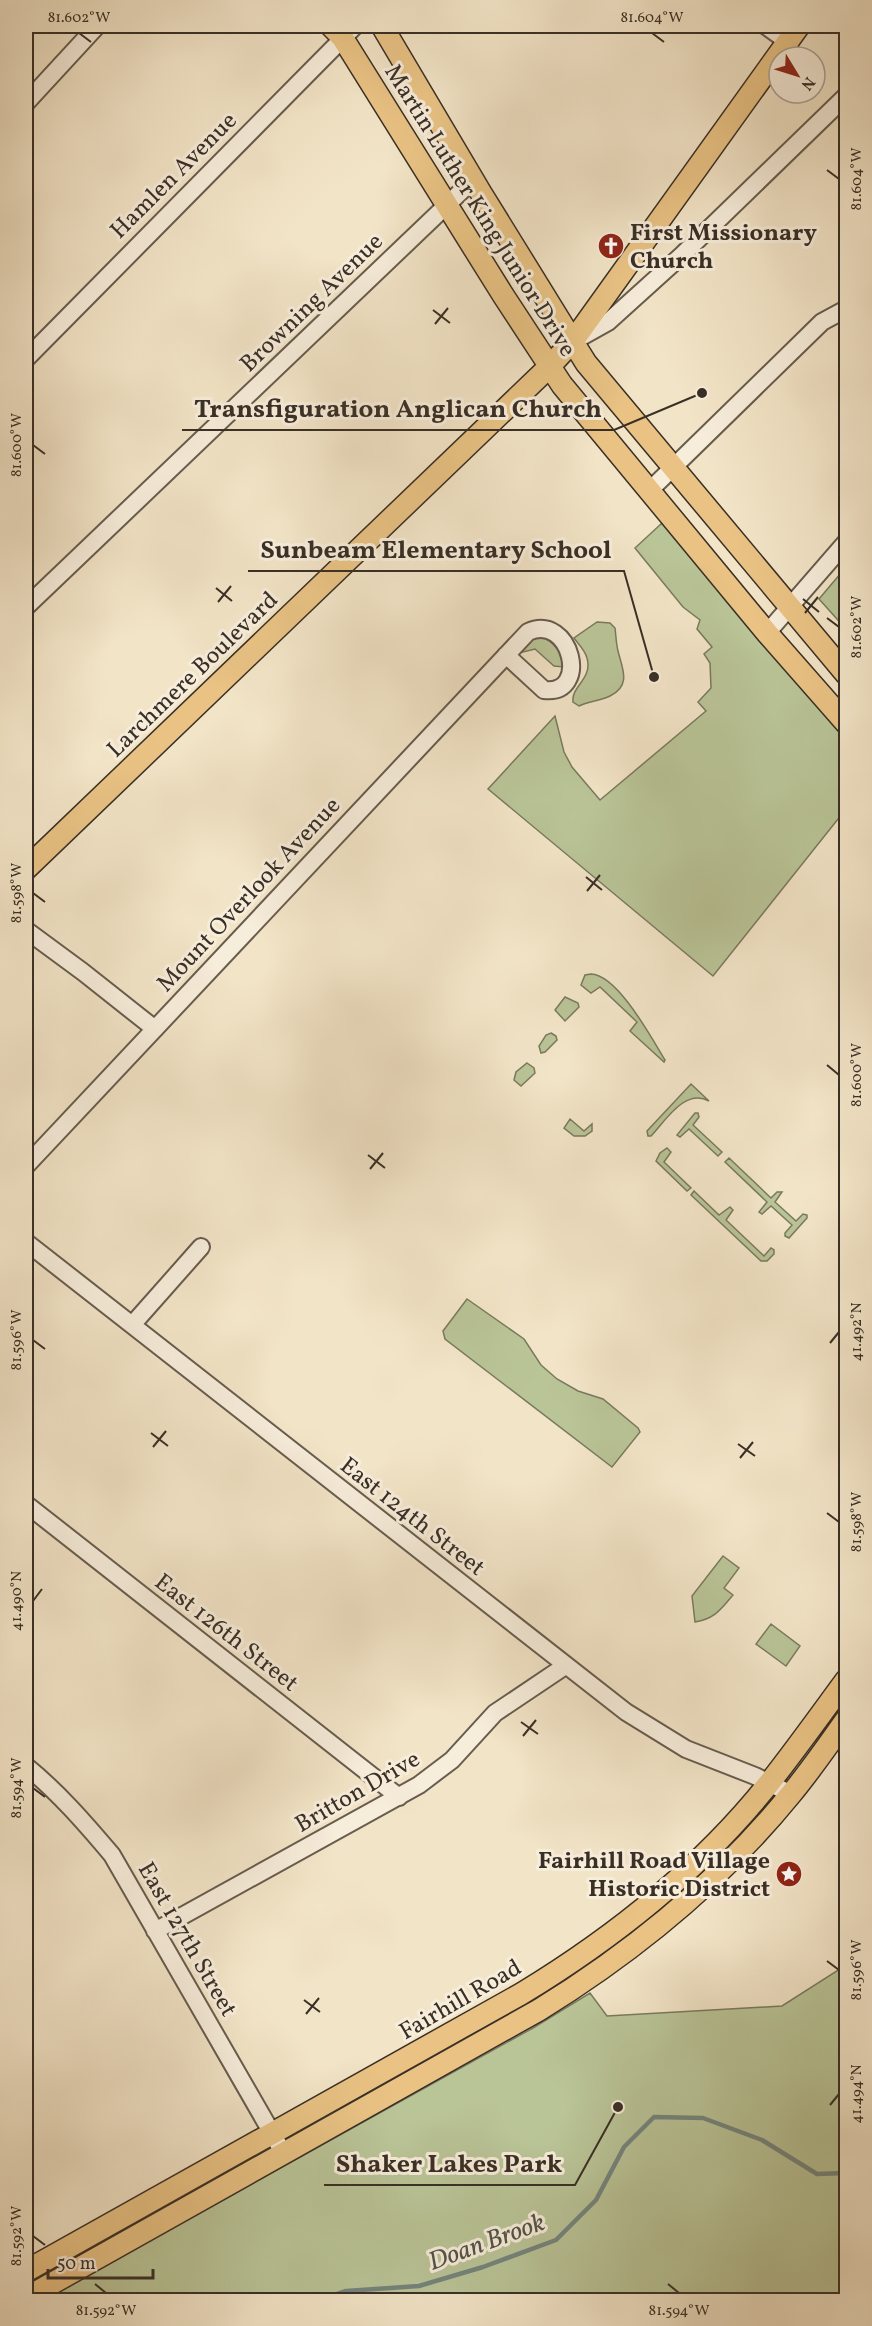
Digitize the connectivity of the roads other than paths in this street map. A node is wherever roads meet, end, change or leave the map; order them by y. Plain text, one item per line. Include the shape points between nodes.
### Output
1 (97, 26) edge
2 (382, 26) edge
3 (766, 26) edge
4 (343, 30) edge
5 (793, 33) edge
6 (846, 96) edge
7 (26, 103) edge
8 (473, 180) junction
9 (448, 206) junction
10 (846, 309) edge
11 (573, 341) junction
12 (26, 359) edge
13 (549, 367) junction
14 (672, 467) junction
15 (649, 491) junction
16 (846, 542) edge
17 (26, 607) edge
18 (790, 607) junction
19 (767, 633) junction
20 (506, 655) dead end
21 (846, 674) edge
22 (846, 723) edge
23 (26, 869) edge
24 (26, 930) edge
25 (155, 1029) junction
26 (26, 1166) edge
27 (26, 1242) edge
28 (201, 1247) dead end
29 (132, 1325) junction
30 (26, 1504) edge
31 (565, 1666) junction
32 (846, 1680) edge
33 (846, 1720) edge
34 (26, 1766) edge
35 (769, 1783) junction
36 (791, 1794) junction
37 (399, 1797) junction
38 (660, 1896) junction
39 (676, 1911) junction
40 (155, 1931) junction
41 (272, 2134) junction
42 (284, 2154) junction
43 (26, 2271) edge
44 (26, 2298) edge

1 - 7 street
2 - 8 main road, Martin Luther King Junior Drive
3 - 5 street
4 - 9 main road, Martin Luther King Junior Drive
4 - 12 street, Hamlen Avenue
5 - 11 main road, Larchmere Boulevard
6 - 11 street via 616,315 598,330
8 - 9 street, Browning Avenue
8 - 11 main road, Martin Luther King Junior Drive
9 - 13 main road, Martin Luther King Junior Drive
9 - 17 street, Browning Avenue
10 - 14 street via 822,322
11 - 13 main road, Larchmere Boulevard
11 - 14 main road, Martin Luther King Junior Drive via 592,371
13 - 15 main road, Martin Luther King Junior Drive
13 - 23 main road, Larchmere Boulevard
14 - 15 street
14 - 18 main road, Martin Luther King Junior Drive
15 - 19 main road, Martin Luther King Junior Drive
16 - 18 street
18 - 19 street
18 - 21 main road, Martin Luther King Junior Drive
19 - 22 main road, Martin Luther King Junior Drive
20 - 25 street, Mount Overlook Avenue
24 - 25 street
25 - 26 street, Mount Overlook Avenue
27 - 29 street, East 124th Street
28 - 29 street
29 - 31 street, East 124th Street
30 - 37 street, East 126th Street
31 - 35 street, East 124th Street via 664,1737
31 - 37 street, Britton Drive via 495,1713 452,1760
32 - 35 main road, Fairhill Road
33 - 36 main road, Fairhill Road
34 - 40 street, East 127th Street via 80,1817 112,1855
35 - 36 street, East 124th Street
35 - 38 main road, Fairhill Road
36 - 39 main road, Fairhill Road
37 - 40 street, Britton Drive
38 - 39 main road
38 - 41 main road, Fairhill Road via 565,1968
39 - 42 main road, Fairhill Road via 583,1983
40 - 41 street, East 127th Street
41 - 42 street, East 127th Street
41 - 43 main road, Fairhill Road
42 - 44 main road, Fairhill Road

